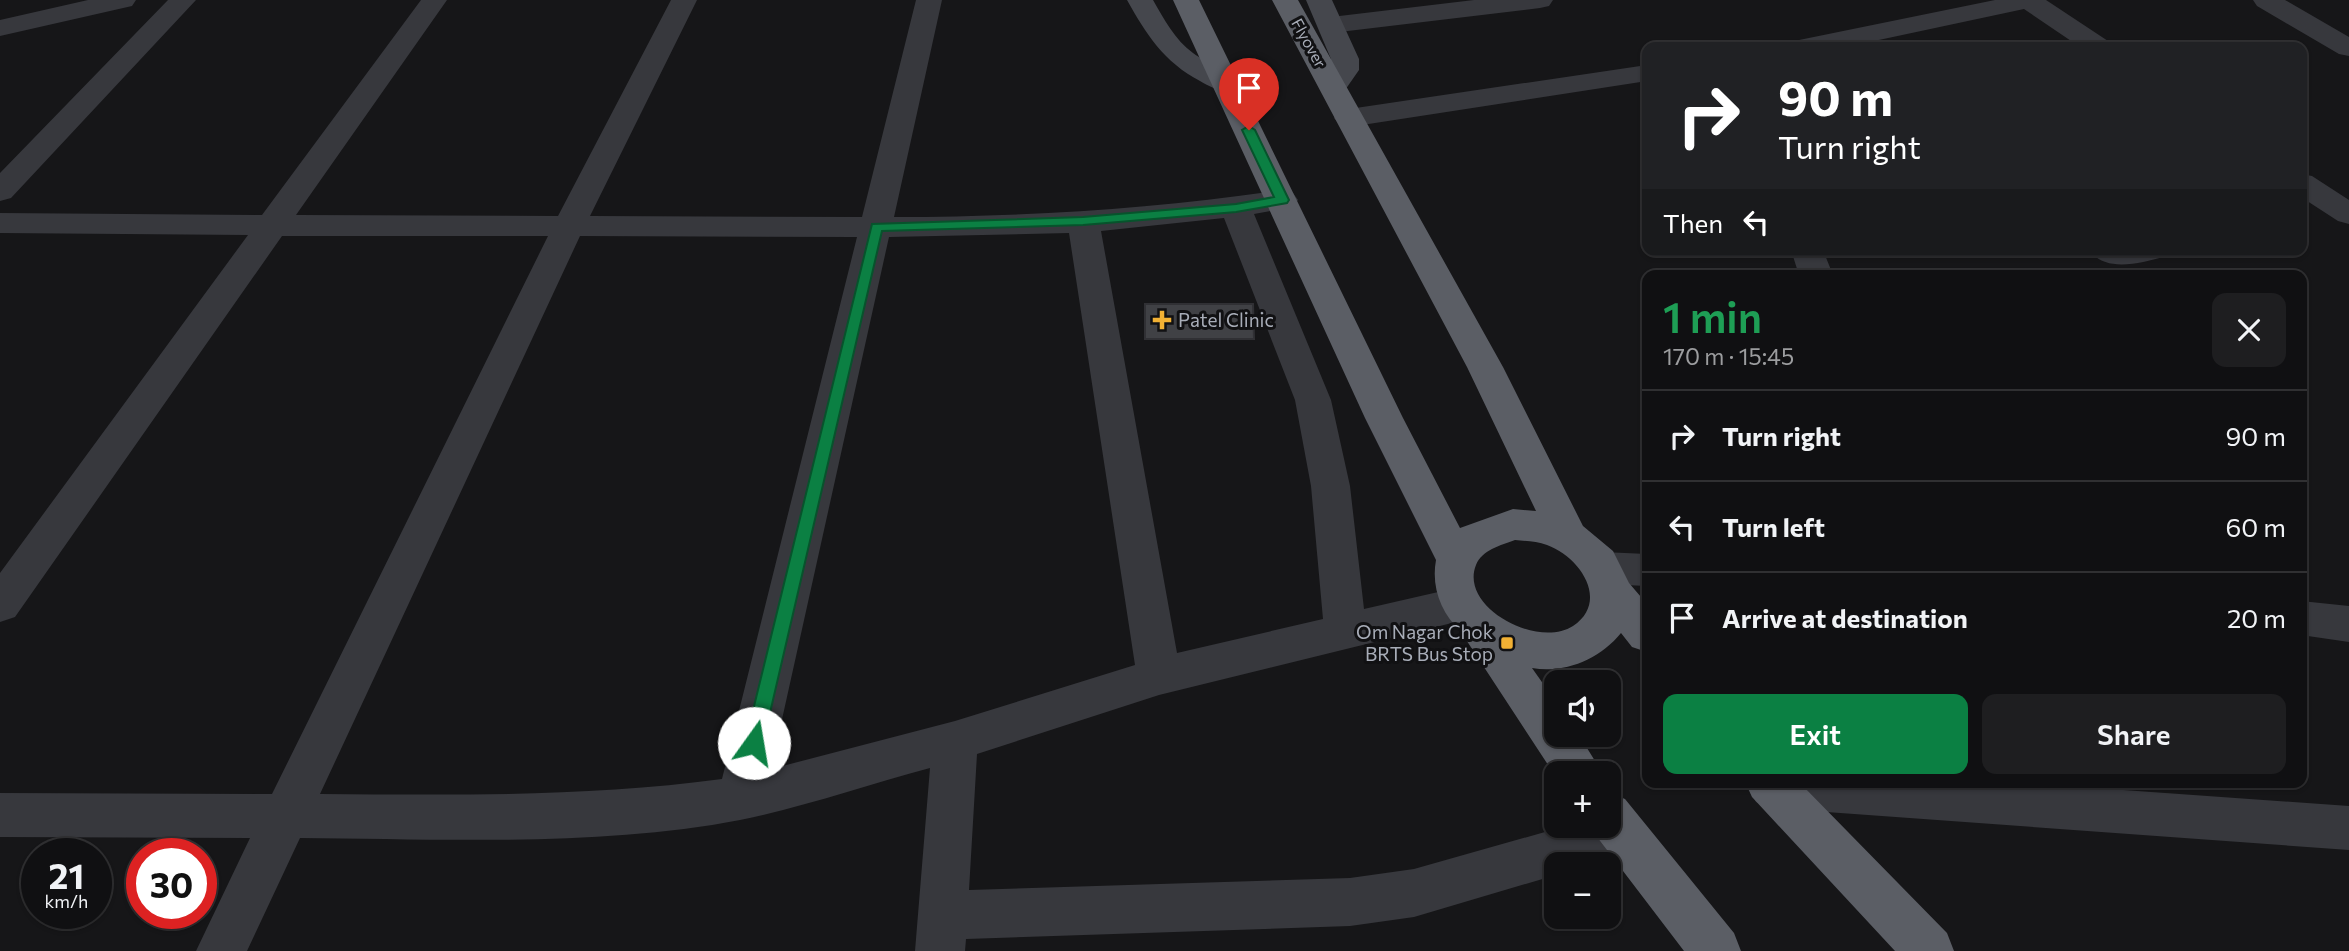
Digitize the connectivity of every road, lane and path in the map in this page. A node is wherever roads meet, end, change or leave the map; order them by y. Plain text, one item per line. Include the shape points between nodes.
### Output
1 (123, 0) edge
2 (183, 0) edge
3 (434, 0) edge
4 (684, 0) edge
5 (929, 0) edge
6 (1140, 0) edge
7 (1186, 0) edge
8 (1285, 0) edge
9 (1319, 0) edge
10 (1539, 0) edge
11 (2029, 0) edge
12 (2266, 0) edge
13 (1436, 6) edge
14 (1331, 25) junction
15 (0, 27) edge
16 (1837, 42) edge
17 (2091, 42) edge
18 (2349, 48) edge
19 (1642, 76) edge
20 (1226, 83) junction
21 (1333, 87) junction
22 (1349, 118) junction
23 (2307, 189) edge
24 (0, 191) edge
25 (1282, 200) junction
26 (2326, 207) edge
27 (1236, 208) junction
28 (1083, 221) junction
29 (0, 223) edge
30 (569, 226) junction
31 (877, 227) junction
32 (271, 228) junction
33 (1568, 537) junction
34 (1455, 560) junction
35 (1642, 571) edge
36 (1607, 580) junction
37 (0, 605) edge
38 (1470, 616) junction
39 (2307, 619) edge
40 (2349, 624) edge
41 (1642, 628) edge
42 (1345, 632) junction
43 (1159, 676) junction
44 (955, 741) junction
45 (1571, 761) edge
46 (1774, 788) edge
47 (1823, 788) edge
48 (741, 798) junction
49 (0, 815) edge
50 (287, 815) junction
51 (2349, 828) edge
52 (1621, 832) edge
53 (1575, 838) edge
54 (941, 933) edge
55 (221, 951) edge
56 (1716, 951) edge
57 (1929, 951) edge

1 - 15 street
2 - 24 street
3 - 32 street
4 - 30 street
5 - 31 street
6 - 20 main road via 1177,57
7 - 20 highway
8 - 21 highway, Flyover
9 - 14 main road
10 - 13 street
11 - 16 street
11 - 17 street
12 - 18 street
13 - 14 street
14 - 21 main road via 1345,59 1345,70
19 - 22 street
20 - 25 highway
21 - 22 highway, Flyover
22 - 33 highway, Flyover via 1485,367
23 - 26 street
25 - 27 street
25 - 34 highway
27 - 28 street
27 - 42 street via 1323,432 1331,471
28 - 31 street
28 - 43 street
29 - 32 street
30 - 31 street
30 - 32 street
30 - 50 street
31 - 48 street
32 - 37 street
33 - 34 highway via 1541,527 1513,524 1488,530 1468,542
33 - 36 highway via 1588,550
34 - 38 highway via 1452,581
35 - 36 street
36 - 38 highway via 1609,617 1595,636 1570,649 1539,652 1507,643
36 - 41 highway
38 - 42 street
38 - 45 highway
39 - 40 street
42 - 43 street
43 - 44 street
44 - 48 street
44 - 54 street
46 - 57 highway
47 - 51 street
48 - 50 street via 645,811 493,817
49 - 50 street
50 - 55 street
52 - 56 highway
53 - 54 street via 1473,877 1414,893 1350,902

